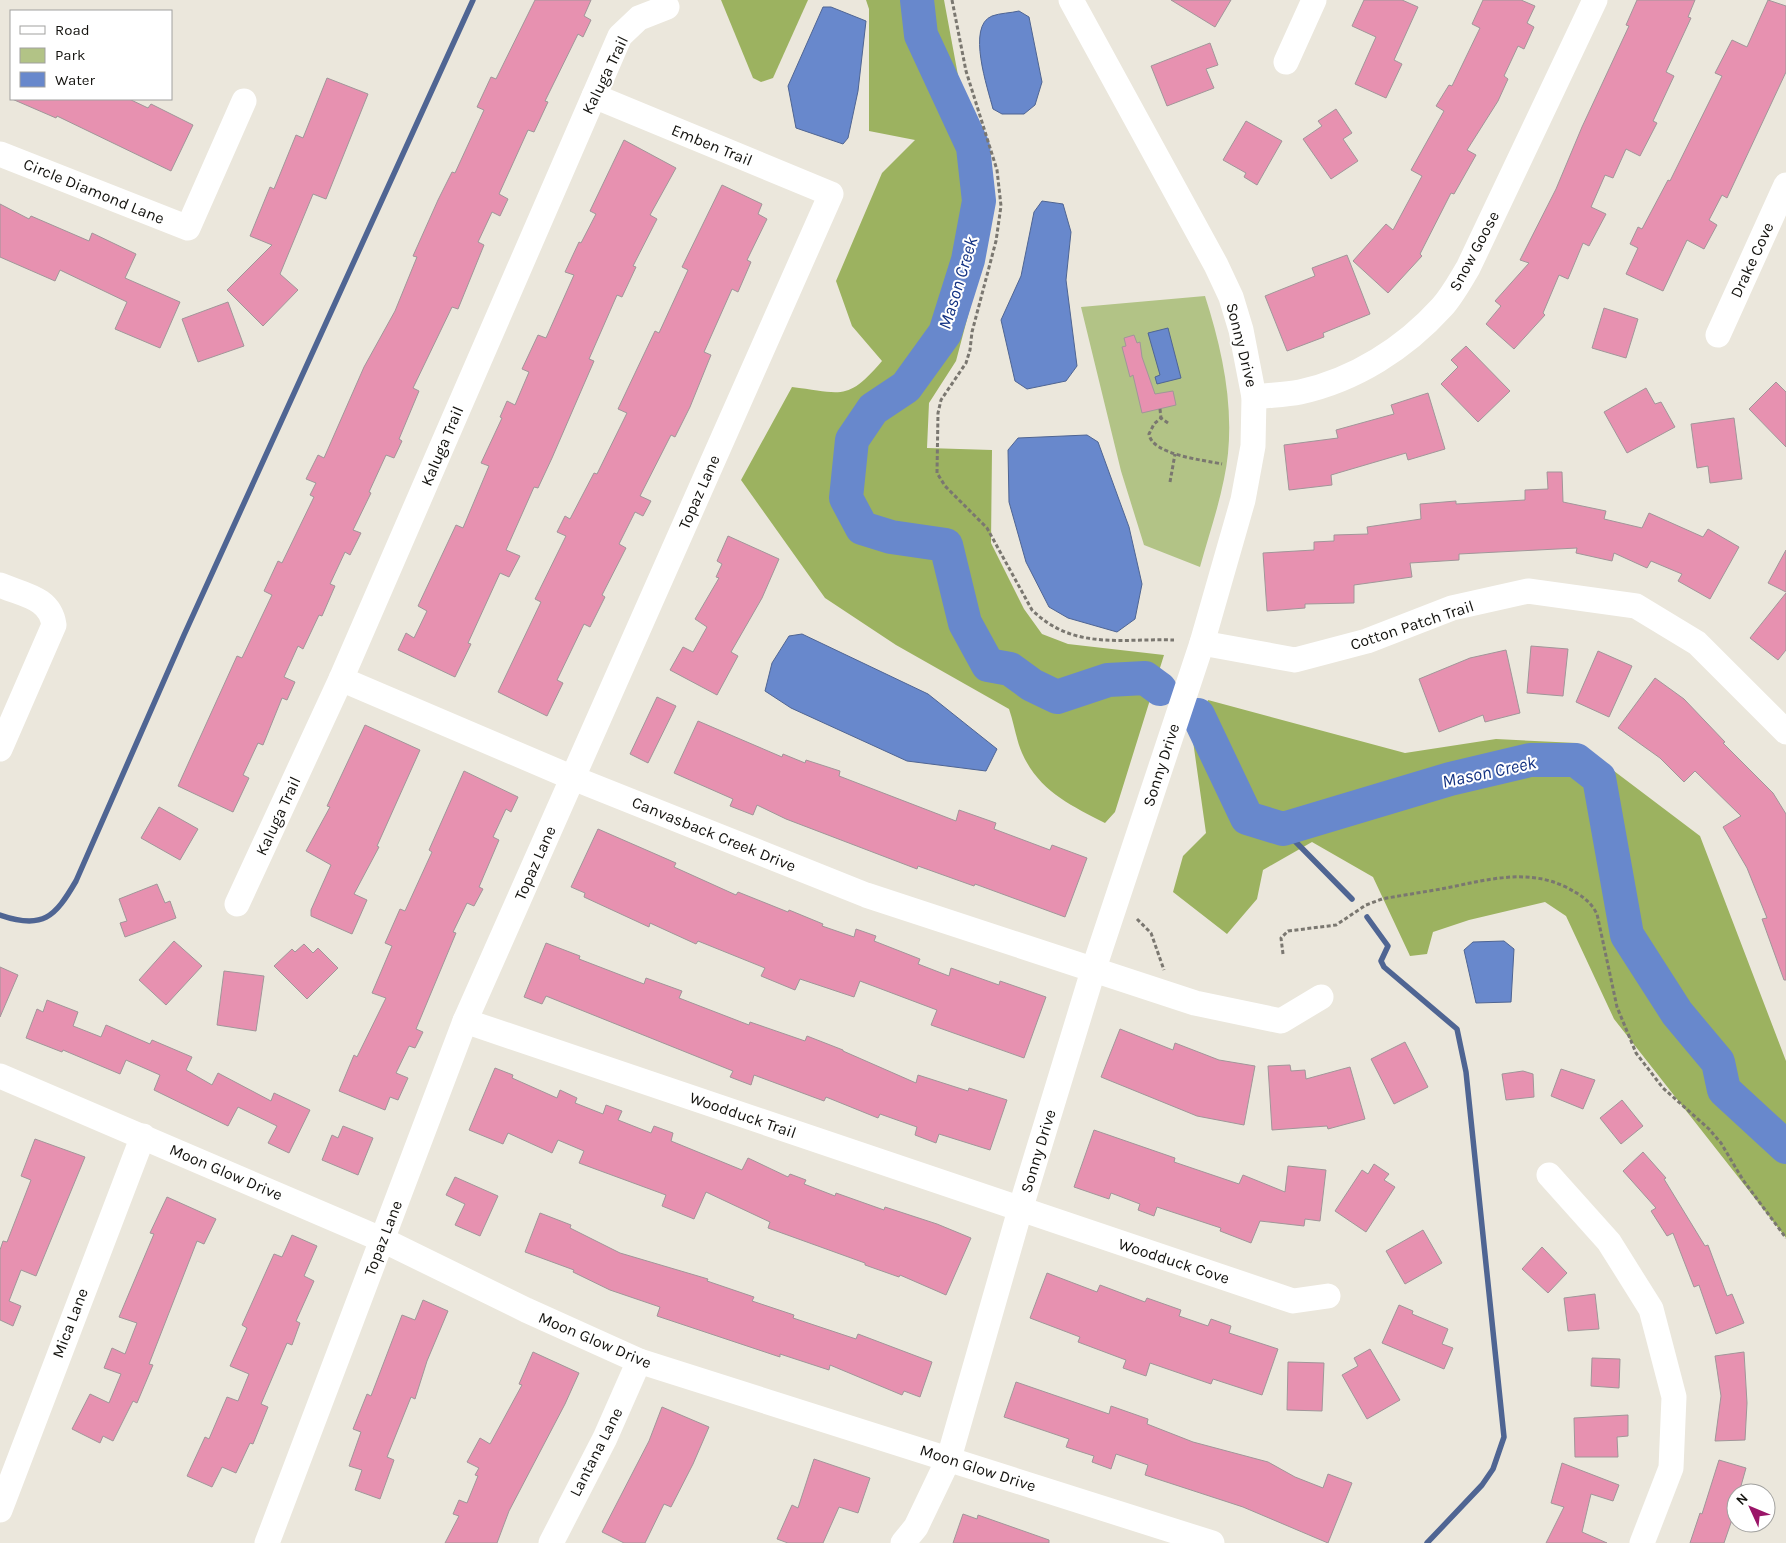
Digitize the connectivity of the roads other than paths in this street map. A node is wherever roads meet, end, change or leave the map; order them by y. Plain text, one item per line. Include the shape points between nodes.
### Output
1 (1071, 0) edge
2 (1314, 0) edge
3 (1595, 0) edge
4 (667, 7) dead end
5 (1286, 62) dead end
6 (594, 96) junction
7 (244, 101) dead end
8 (0, 154) edge
9 (1786, 185) edge
10 (831, 194) joint
11 (1718, 334) dead end
12 (1254, 397) junction
13 (0, 585) edge
14 (1202, 643) junction
15 (341, 679) junction
16 (1784, 723) edge
17 (0, 749) edge
18 (573, 778) junction
19 (238, 904) dead end
20 (1094, 971) junction
21 (1320, 997) dead end
22 (465, 1021) junction
23 (0, 1076) edge
24 (143, 1136) junction
25 (1549, 1176) dead end
26 (1020, 1210) junction
27 (382, 1240) junction
28 (1328, 1296) dead end
29 (639, 1362) junction
30 (949, 1458) junction
31 (0, 1510) edge
32 (267, 1543) edge
33 (551, 1543) edge
34 (903, 1543) edge
35 (1212, 1543) edge
36 (1642, 1543) edge

1 - 12 street, Sonny Drive via 1216,264 1241,330
2 - 5 street
3 - 12 street, Snow Goose via 1472,260 1444,305 1414,335 1381,360 1343,378 1300,392
4 - 6 street, Kaluga Trail via 639,18 620,36
6 - 10 street, Emben Trail
6 - 15 street, Kaluga Trail
7 - 8 street, Circle Diamond Lane via 188,228
9 - 11 street, Drake Cove
10 - 18 street, Topaz Lane
12 - 14 street, Sonny Drive via 1250,470
13 - 17 street via 45,604 54,625
14 - 16 street, Cotton Patch Trail via 1295,660 1367,641 1452,608 1528,591 1636,606 1697,643
14 - 20 street, Sonny Drive
15 - 18 street, Canvasback Creek Drive
15 - 19 street, Kaluga Trail
18 - 20 street, Canvasback Creek Drive via 866,895
18 - 22 street, Topaz Lane
20 - 21 street, Canvasback Creek Drive via 1195,1003 1281,1020
20 - 26 street, Sonny Drive
22 - 26 street, Woodduck Trail
22 - 27 street, Topaz Lane
23 - 24 street, Moon Glow Drive
24 - 27 street, Moon Glow Drive
24 - 31 street, Mica Lane
25 - 36 street via 1609,1242 1651,1309 1674,1397 1671,1468
26 - 28 street, Woodduck Cove via 1293,1301
26 - 30 street, Sonny Drive
27 - 29 street, Moon Glow Drive
27 - 32 street, Topaz Lane
29 - 30 street, Moon Glow Drive
29 - 33 street, Lantana Lane
30 - 34 street, Sonny Drive via 916,1527
30 - 35 street, Moon Glow Drive

